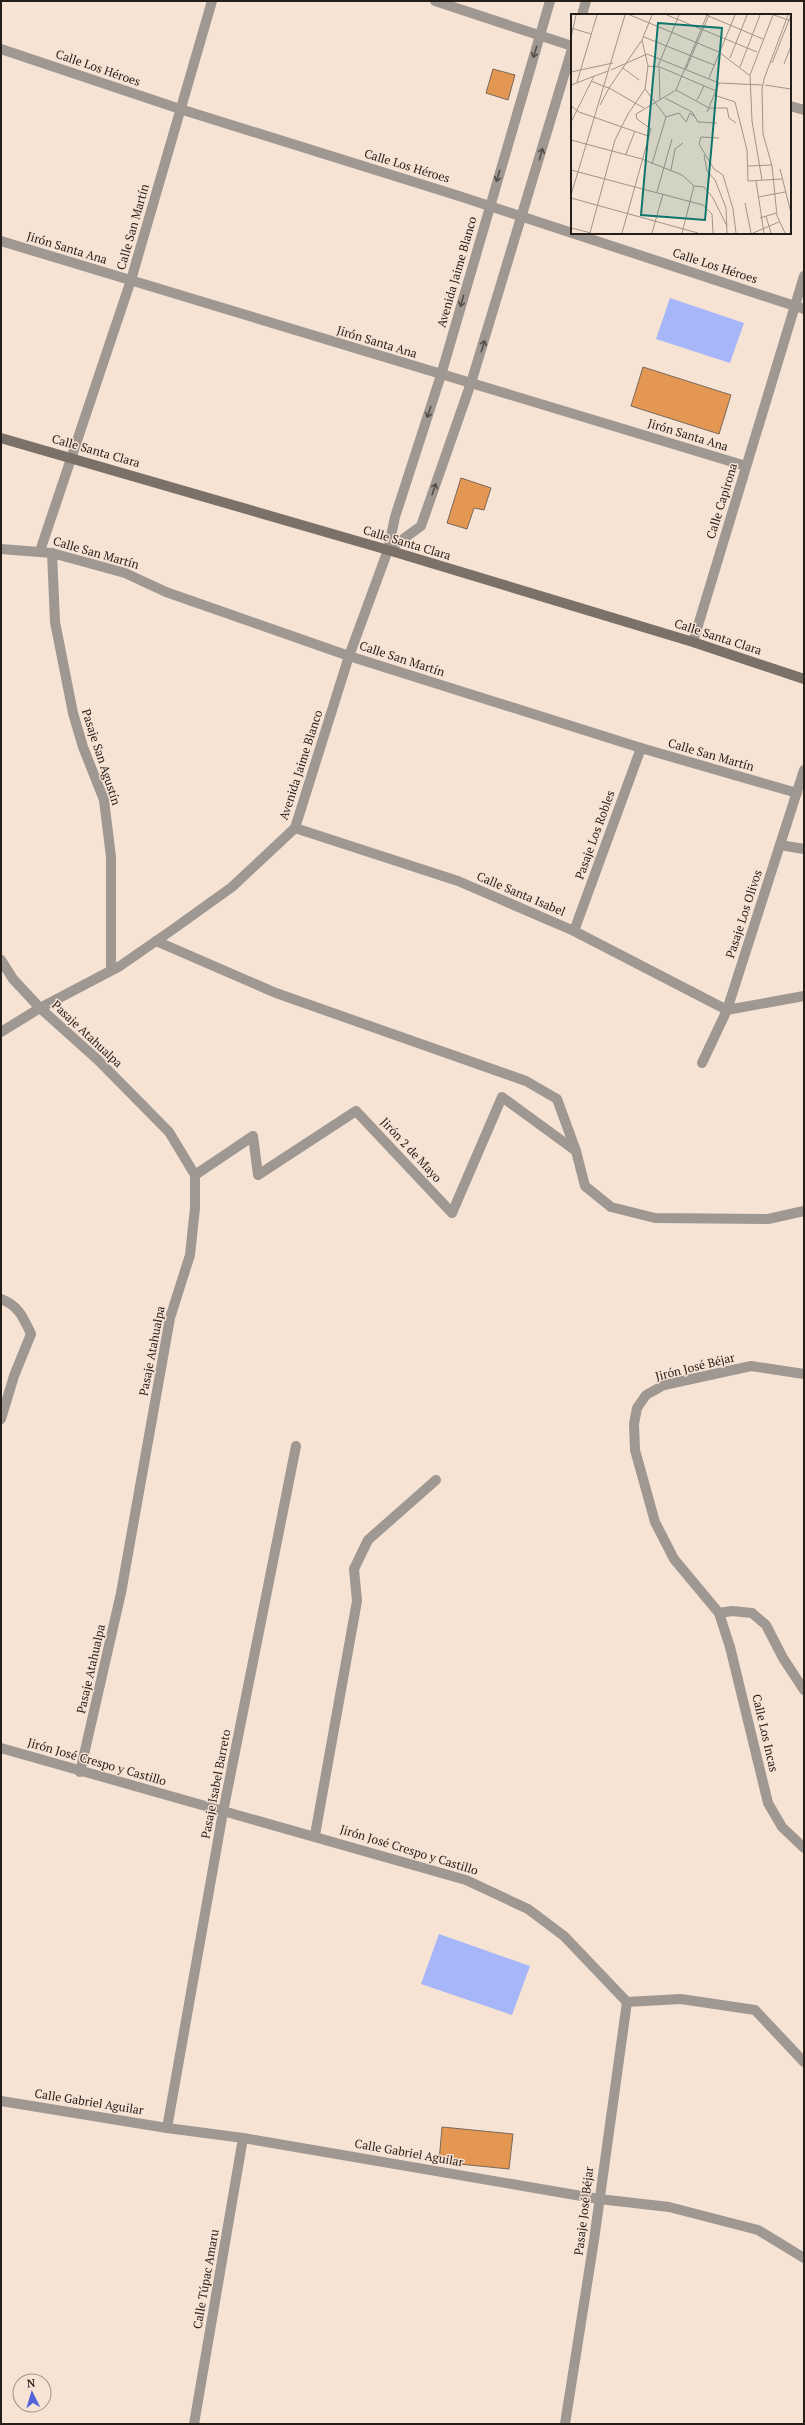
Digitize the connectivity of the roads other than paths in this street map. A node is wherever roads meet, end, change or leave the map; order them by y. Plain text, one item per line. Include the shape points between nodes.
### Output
1 (212, 1) edge
2 (435, 1) edge
3 (550, 1) edge
4 (586, 1) edge
5 (582, 14) edge
6 (540, 35) junction
7 (571, 48) edge
8 (1, 49) edge
9 (571, 51) edge
10 (791, 106) edge
11 (180, 109) junction
12 (804, 110) edge
13 (489, 206) junction
14 (523, 217) junction
15 (571, 233) edge
16 (575, 234) edge
17 (1, 241) edge
18 (804, 276) edge
19 (131, 280) junction
20 (799, 307) edge
21 (441, 374) junction
22 (471, 383) junction
23 (1, 438) edge
24 (70, 457) junction
25 (746, 466) junction
26 (1, 549) edge
27 (40, 550) junction
28 (388, 550) junction
29 (52, 553) junction
30 (693, 642) junction
31 (349, 656) junction
32 (804, 679) edge
33 (641, 748) junction
34 (804, 770) edge
35 (797, 793) junction
36 (294, 828) junction
37 (780, 845) junction
38 (804, 849) edge
39 (574, 931) junction
40 (156, 941) junction
41 (1, 960) edge
42 (112, 970) junction
43 (804, 996) edge
44 (40, 1008) junction
45 (727, 1010) junction
46 (1, 1032) edge
47 (702, 1063) dead end
48 (576, 1151) junction
49 (195, 1174) junction
50 (804, 1211) edge
51 (1, 1299) edge
52 (804, 1374) edge
53 (1, 1420) edge
54 (296, 1446) dead end
55 (436, 1480) dead end
56 (719, 1614) junction
57 (804, 1690) edge
58 (1, 1748) edge
59 (80, 1772) junction
60 (223, 1812) junction
61 (315, 1835) junction
62 (804, 1848) edge
63 (626, 2002) junction
64 (804, 2062) edge
65 (1, 2101) edge
66 (167, 2128) junction
67 (243, 2138) junction
68 (598, 2199) junction
69 (804, 2258) edge
70 (194, 2424) edge
71 (565, 2424) edge

1 - 11 street, Calle San Martín
2 - 6 street
3 - 6 street, Avenida Jaime Blanco
4 - 5 street
6 - 7 street
6 -> 13 street, Avenida Jaime Blanco
8 - 11 street, Calle Los Héroes
14 -> 9 street
10 - 12 street
11 - 13 street, Calle Los Héroes
11 - 19 street, Calle San Martín
13 - 14 street, Calle Los Héroes
13 -> 21 street, Avenida Jaime Blanco
14 - 15 street, Calle Los Héroes
22 -> 14 street
16 - 20 street, Calle Los Héroes
17 - 19 street, Jirón Santa Ana
18 - 20 street, Calle Capirona
19 - 21 street, Jirón Santa Ana
19 - 24 street, Calle San Martín
20 - 25 street, Calle Capirona
21 - 22 street, Jirón Santa Ana
21 -> 28 street, Avenida Jaime Blanco via 395,517
22 - 25 street, Jirón Santa Ana
28 -> 22 street via 421,526
23 - 24 main road, Calle Santa Clara
24 - 27 street
24 - 28 main road, Calle Santa Clara
25 - 30 street, Calle Capirona
26 - 27 street, Calle San Martín
27 - 29 street, Calle San Martín
28 - 30 main road, Calle Santa Clara
28 - 31 street, Avenida Jaime Blanco
29 - 31 street, Calle San Martín via 125,573 166,592
29 - 42 street, Pasaje San Agustín via 55,622 73,713 82,747 104,800 111,857
30 - 32 main road, Calle Santa Clara
31 - 33 street, Calle San Martín
31 - 36 street, Avenida Jaime Blanco
33 - 35 street, Calle San Martín
33 - 39 street, Pasaje Los Robles
34 - 35 street, Pasaje Los Olivos
35 - 37 street, Pasaje Los Olivos
36 - 39 street, Calle Santa Isabel via 458,881
36 - 40 street, Avenida Jaime Blanco via 232,887
37 - 38 street
37 - 45 street, Pasaje Los Olivos
39 - 45 street, Calle Santa Isabel
40 - 42 street, Avenida Jaime Blanco
40 - 48 street via 276,993 526,1081 557,1099
41 - 44 street, Pasaje Atahualpa via 13,979
42 - 44 street, Avenida Jaime Blanco
43 - 45 street
44 - 46 street, Avenida Jaime Blanco
44 - 49 street, Pasaje Atahualpa via 98,1060 169,1132
45 - 47 street, Pasaje Los Olivos
48 - 49 street, Jirón 2 de Mayo via 502,1097 452,1213 356,1111 258,1175 253,1136
48 - 50 street via 585,1186 611,1207 655,1218 768,1219
49 - 59 street, Pasaje Atahualpa via 195,1208 190,1255 170,1318 121,1593
51 - 53 street via 11,1303 21,1312 30,1334
52 - 56 street, Jirón José Béjar via 751,1366 664,1385 646,1395 637,1408 634,1424 635,1450 655,1522 674,1559
54 - 60 street, Pasaje Isabel Barreto
55 - 61 street via 368,1540 354,1569 357,1601
56 - 57 street via 732,1611 752,1613 766,1625
56 - 62 street, Calle Los Incas via 732,1654 768,1803 782,1827
58 - 59 street, Jirón José Crespo y Castillo
59 - 60 street, Jirón José Crespo y Castillo
60 - 61 street, Jirón José Crespo y Castillo
60 - 66 street, Pasaje Isabel Barreto
61 - 63 street, Jirón José Crespo y Castillo via 466,1880 528,1909 564,1936
63 - 64 street via 681,1999 755,2010
63 - 68 street, Pasaje José Béjar
65 - 66 street, Calle Gabriel Aguilar
66 - 67 street, Calle Gabriel Aguilar
67 - 68 street, Calle Gabriel Aguilar
67 - 70 street, Calle Túpac Amaru
68 - 69 street, Calle Gabriel Aguilar via 669,2207 758,2230
68 - 71 street, Pasaje José Béjar

